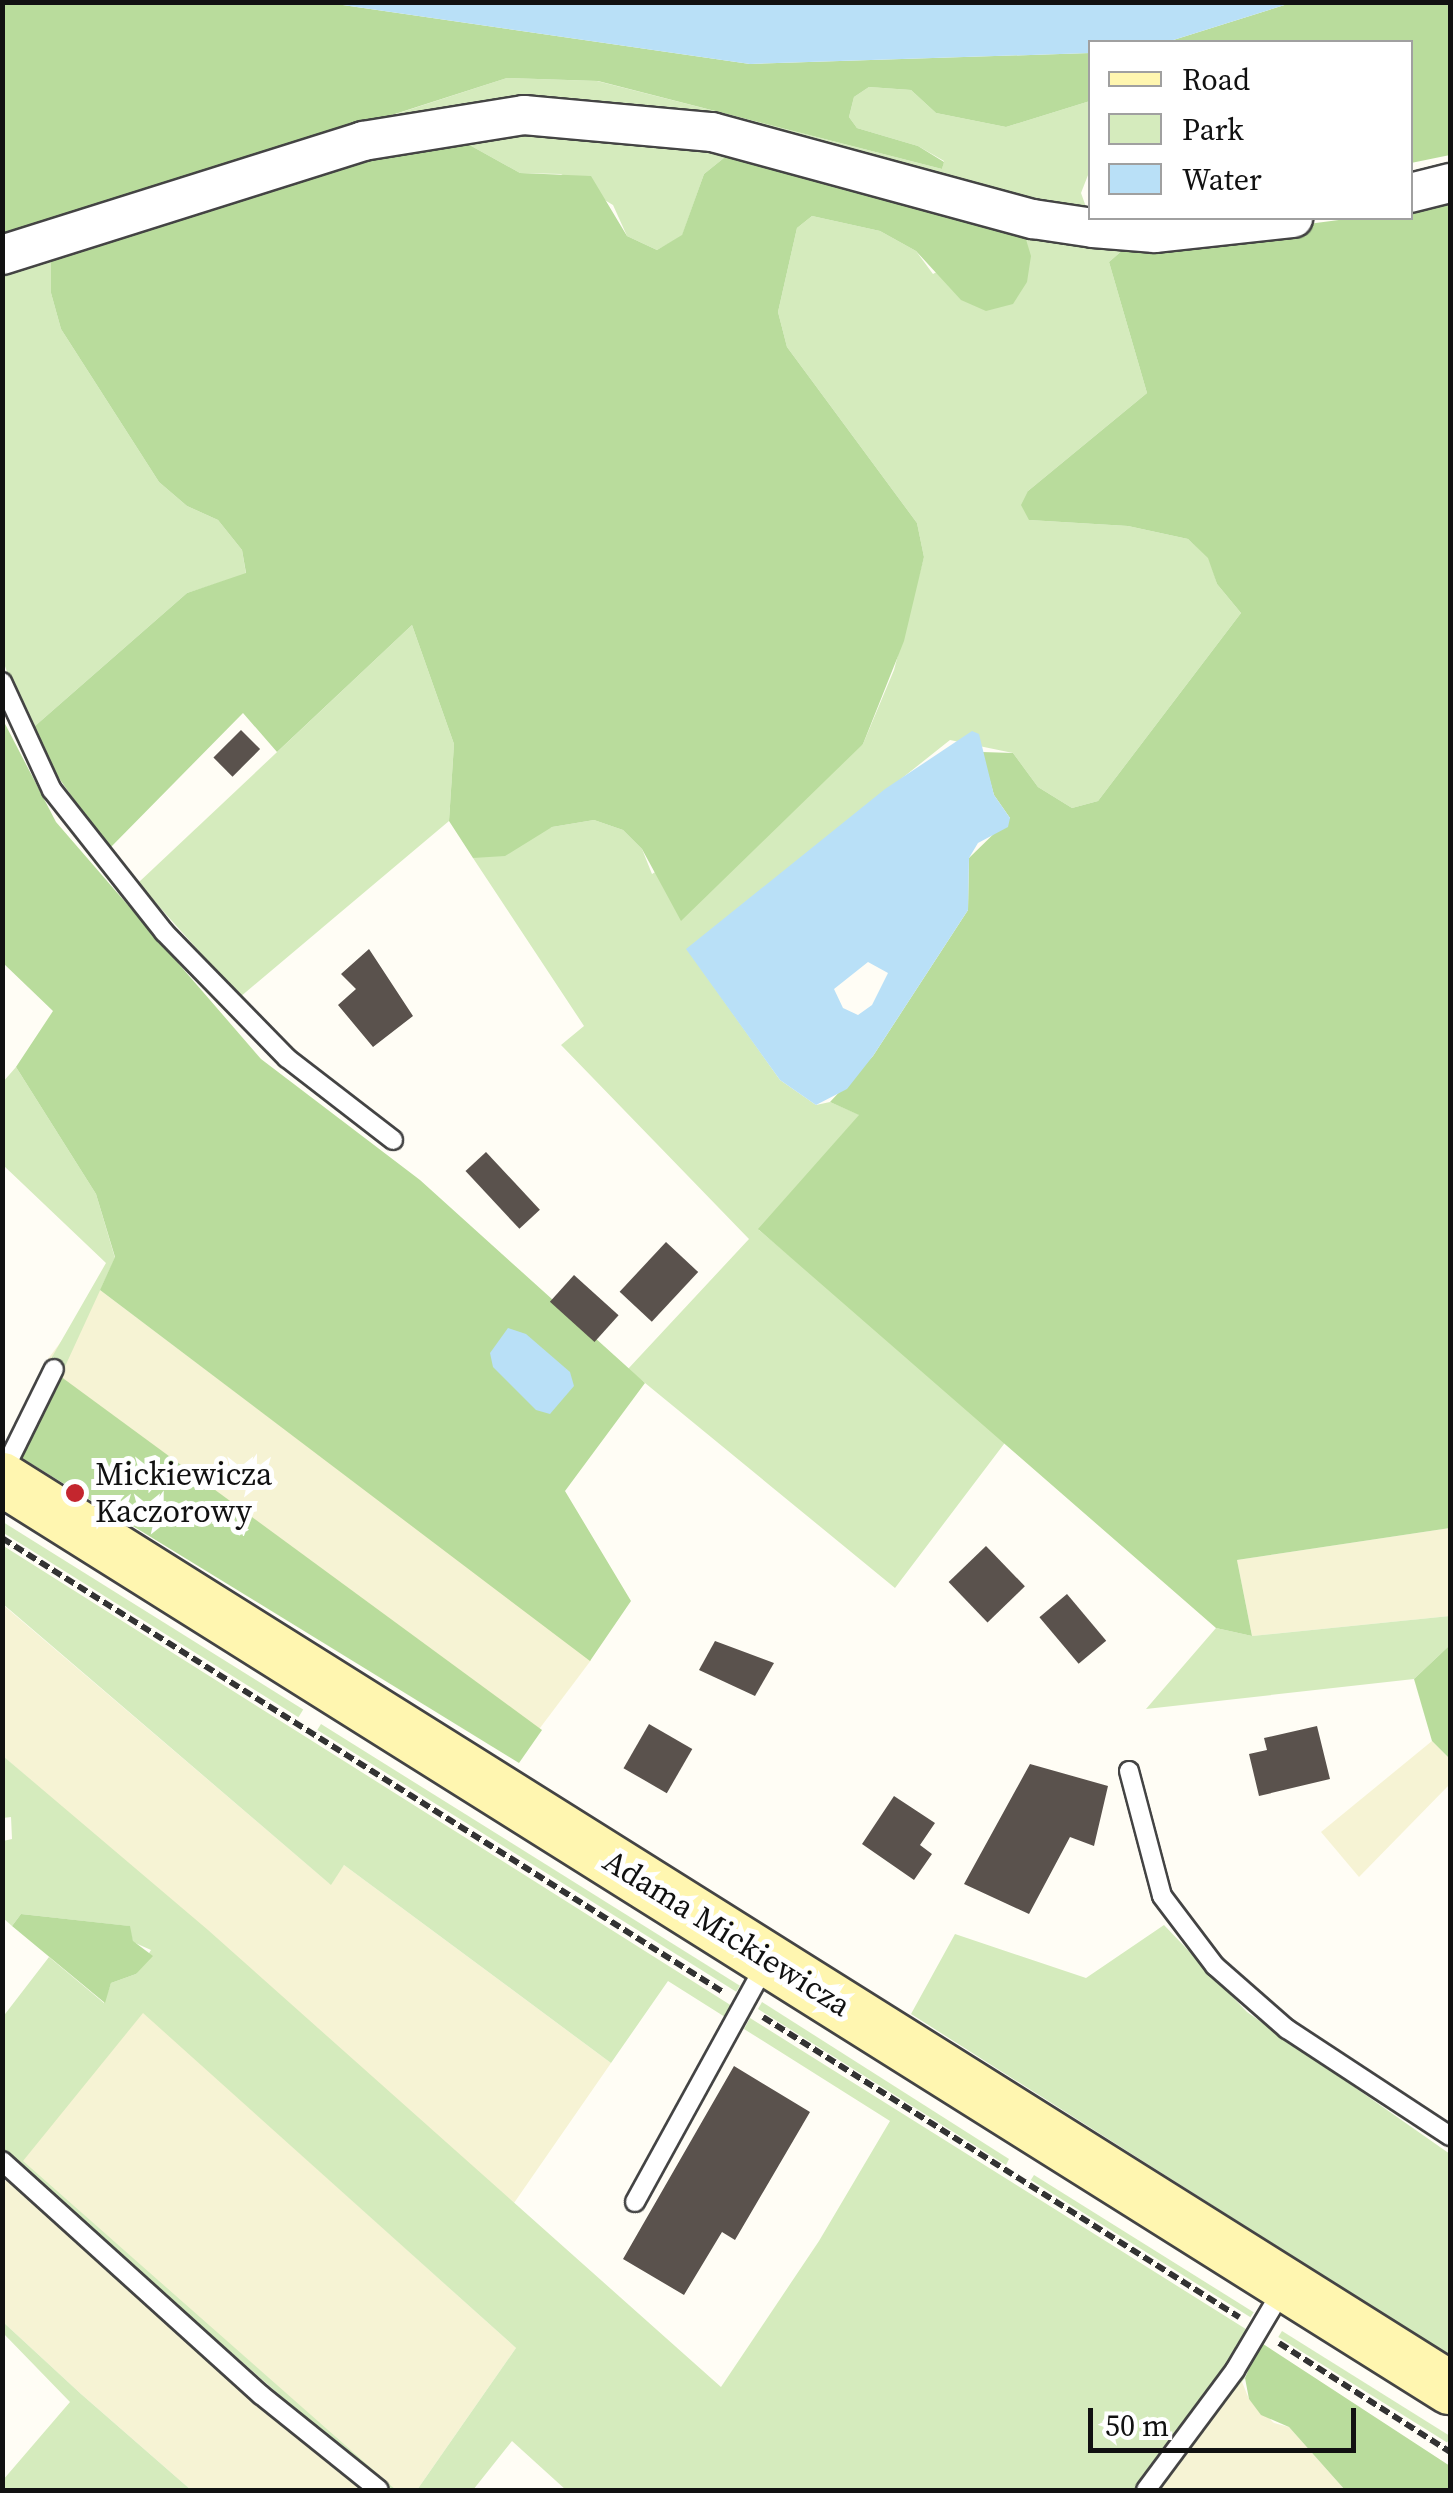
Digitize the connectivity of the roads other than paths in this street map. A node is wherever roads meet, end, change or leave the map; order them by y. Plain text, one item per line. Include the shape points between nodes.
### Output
1 (1450, 183) edge
2 (1413, 192) edge
3 (1275, 220) edge
4 (2, 255) edge
5 (2, 682) edge
6 (392, 1140) dead end
7 (54, 1370) dead end
8 (2, 1477) edge
9 (1129, 1770) dead end
10 (768, 1959) junction
11 (1450, 2136) edge
12 (2, 2161) edge
13 (635, 2202) dead end
14 (1286, 2284) junction
15 (1450, 2388) edge
16 (379, 2490) edge
17 (1146, 2490) edge

1 - 2 street
3 - 4 street via 1155,233 1093,228 1034,219 712,132 524,116 364,141
5 - 6 lane via 34,763 164,932 261,1034
7 - 8 lane
8 - 10 street, Adama Mickiewicza
9 - 11 lane via 1162,1896 1215,1966 1287,2029
10 - 13 lane
10 - 14 street, Adama Mickiewicza
12 - 16 lane via 261,2395
14 - 15 street, Adama Mickiewicza
14 - 17 lane via 1235,2370

